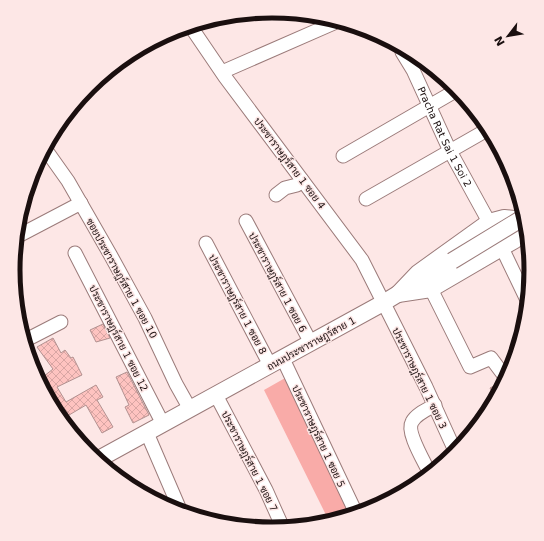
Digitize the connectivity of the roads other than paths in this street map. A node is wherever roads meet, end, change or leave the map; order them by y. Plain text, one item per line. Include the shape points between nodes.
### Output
1 (329, 25) edge
2 (193, 30) edge
3 (404, 56) edge
4 (222, 72) junction
5 (452, 93) edge
6 (429, 105) junction
7 (483, 131) edge
8 (450, 151) junction
9 (48, 154) edge
10 (343, 156) dead end
11 (302, 180) junction
12 (276, 194) dead end
13 (366, 199) dead end
14 (80, 203) junction
15 (520, 220) edge
16 (246, 221) dead end
17 (489, 222) junction
18 (23, 234) edge
19 (206, 243) dead end
20 (502, 248) junction
21 (75, 253) dead end
22 (431, 289) junction
23 (523, 292) edge
24 (398, 294) junction
25 (384, 303) junction
26 (61, 322) dead end
27 (29, 339) edge
28 (311, 343) junction
29 (276, 362) junction
30 (502, 373) edge
31 (216, 395) junction
32 (435, 405) junction
33 (190, 409) junction
34 (163, 424) junction
35 (147, 433) junction
36 (453, 447) edge
37 (102, 457) edge
38 (428, 469) edge
39 (178, 505) edge
40 (354, 510) edge
41 (281, 522) edge

1 - 4 street
2 - 4 street, ประชาราษฎร์สาย 1 ซอย 4
3 - 6 street, Pracha Rat Sai 1 Soi 2
4 - 11 street, ประชาราษฎร์สาย 1 ซอย 4
5 - 6 street
6 - 8 street, Pracha Rat Sai 1 Soi 2
6 - 10 street
7 - 8 street
8 - 13 street
8 - 17 street, Pracha Rat Sai 1 Soi 2
9 - 14 street, ซอยประชาราษฎร์สาย 1 ซอย 10
11 - 12 street
11 - 25 street, ประชาราษฎร์สาย 1 ซอย 4 via 362,260
14 - 18 street
14 - 33 street, ซอยประชาราษฎร์สาย 1 ซอย 10 via 145,318
15 - 24 main road, ถนนประชาราษฎร์สาย 1, bridge
16 - 28 street, ประชาราษฎร์สาย 1 ซอย 6
17 - 20 main road via 510,218 514,219 519,227 515,240
17 - 24 main road via 418,273
19 - 29 street, ประชาราษฎร์สาย 1 ซอย 8
20 - 22 main road
20 - 23 street
21 - 34 street, ประชาราษฎร์สาย 1 ซอย 12
22 - 24 main road
22 - 30 street via 470,367 491,358
24 - 25 main road, ถนนประชาราษฎร์สาย 1
25 - 28 main road, ถนนประชาราษฎร์สาย 1
25 - 32 street, ประชาราษฎร์สาย 1 ซอย 3
26 - 27 street
28 - 29 main road, ถนนประชาราษฎร์สาย 1
29 - 31 main road, ถนนประชาราษฎร์สาย 1
29 - 40 street, ประชาราษฎร์สาย 1 ซอย 5
31 - 33 main road, ถนนประชาราษฎร์สาย 1
31 - 41 street, ประชาราษฎร์สาย 1 ซอย 7
32 - 36 street, ประชาราษฎร์สาย 1 ซอย 3
32 - 38 street via 414,418 411,423 411,432
33 - 34 main road, ถนนประชาราษฎร์สาย 1
34 - 35 main road, ถนนประชาราษฎร์สาย 1
35 - 37 main road, ถนนประชาราษฎร์สาย 1
35 - 39 street

